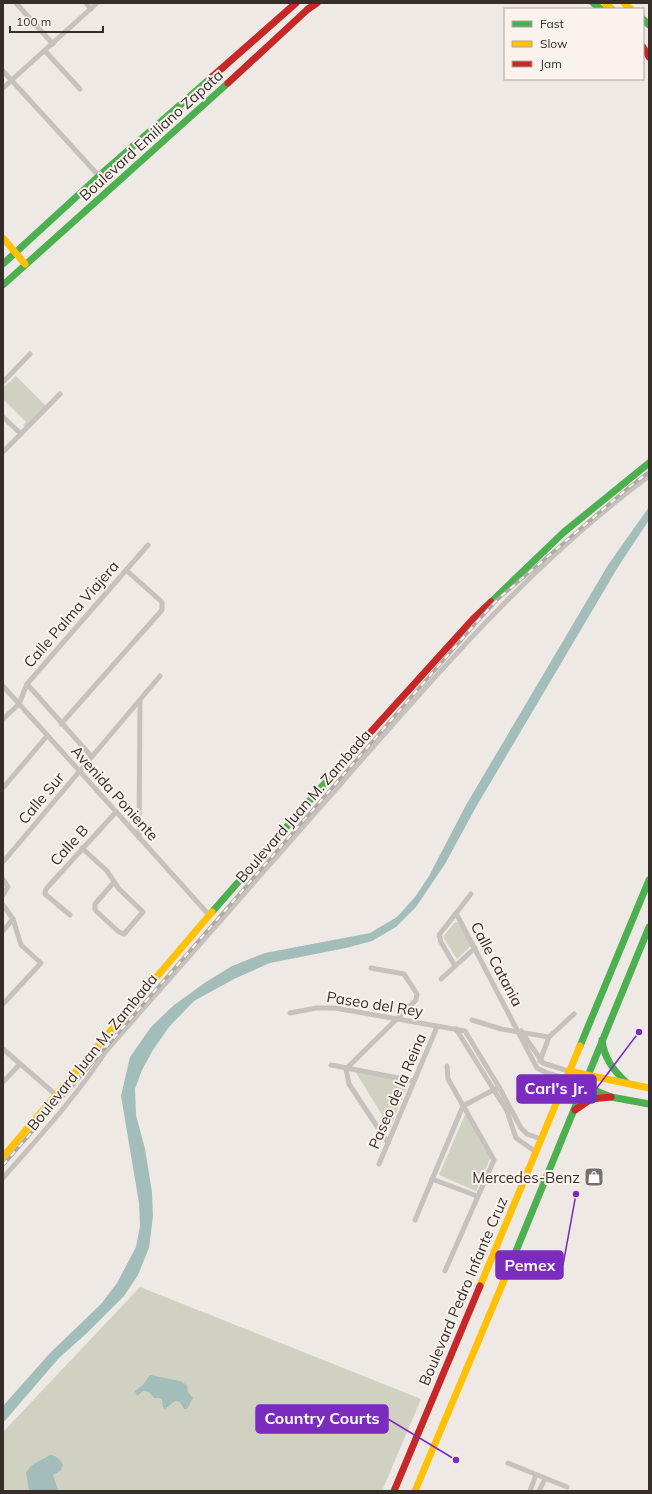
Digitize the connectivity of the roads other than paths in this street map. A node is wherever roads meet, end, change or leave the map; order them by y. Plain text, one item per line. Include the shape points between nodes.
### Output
1 (16, 3) edge
2 (86, 3) edge
3 (98, 3) edge
4 (296, 3) edge
5 (316, 3) edge
6 (91, 9) junction
7 (53, 44) junction
8 (45, 51) junction
9 (3, 71) edge
10 (12, 80) junction
11 (3, 88) edge
12 (80, 89) dead end
13 (99, 176) junction
14 (3, 238) edge
15 (16, 252) junction
16 (3, 264) edge
17 (25, 264) junction
18 (3, 285) edge
19 (30, 354) dead end
20 (3, 382) edge
21 (60, 394) dead end
22 (3, 417) edge
23 (21, 434) junction
24 (3, 452) edge
25 (649, 462) edge
26 (649, 476) edge
27 (148, 545) dead end
28 (126, 570) junction
29 (160, 676) dead end
30 (27, 684) junction
31 (3, 686) edge
32 (140, 701) junction
33 (19, 704) junction
34 (3, 719) edge
35 (61, 724) junction
36 (47, 736) junction
37 (92, 757) junction
38 (79, 772) junction
39 (3, 788) edge
40 (116, 812) junction
41 (139, 838) junction
42 (82, 848) junction
43 (3, 862) edge
44 (3, 879) edge
45 (649, 880) edge
46 (114, 882) junction
47 (471, 894) dead end
48 (3, 895) edge
49 (3, 905) edge
50 (456, 913) junction
51 (70, 915) dead end
52 (209, 915) junction
53 (13, 919) junction
54 (649, 927) edge
55 (3, 931) edge
56 (475, 948) junction
57 (455, 966) junction
58 (371, 968) dead end
59 (441, 979) dead end
60 (3, 1004) edge
61 (290, 1013) dead end
62 (574, 1014) dead end
63 (397, 1019) junction
64 (472, 1020) dead end
65 (437, 1027) junction
66 (519, 1030) junction
67 (548, 1037) junction
68 (602, 1038) junction
69 (3, 1049) edge
70 (540, 1060) junction
71 (20, 1064) junction
72 (331, 1065) dead end
73 (447, 1066) dead end
74 (537, 1068) junction
75 (346, 1069) junction
76 (568, 1071) junction
77 (588, 1075) junction
78 (566, 1078) junction
79 (3, 1082) edge
80 (414, 1082) junction
81 (626, 1082) junction
82 (584, 1085) junction
83 (497, 1088) junction
84 (649, 1088) edge
85 (55, 1094) junction
86 (611, 1097) junction
87 (649, 1104) edge
88 (462, 1106) junction
89 (574, 1111) junction
90 (542, 1139) junction
91 (388, 1143) junction
92 (536, 1152) junction
93 (3, 1156) edge
94 (379, 1164) dead end
95 (3, 1178) edge
96 (432, 1179) junction
97 (477, 1196) junction
98 (415, 1220) dead end
99 (445, 1271) dead end
100 (508, 1463) dead end
101 (536, 1475) junction
102 (420, 1479) junction
103 (545, 1479) junction
104 (567, 1487) dead end
105 (394, 1491) edge
106 (415, 1491) edge
107 (422, 1491) edge
108 (530, 1491) edge
109 (539, 1491) edge

1 - 7 street
2 - 6 street
3 - 6 street
4 - 13 main road, Boulevard Emiliano Zapata
5 - 17 main road, Boulevard Emiliano Zapata
6 - 7 street
7 - 8 street
8 - 10 street
8 - 12 street
9 - 10 street
10 - 11 street
10 - 13 street
13 - 15 main road, Boulevard Emiliano Zapata
14 - 15 main road
15 - 16 main road, Boulevard Emiliano Zapata
15 - 17 main road
17 - 18 main road, Boulevard Emiliano Zapata
19 - 20 street
21 - 23 street
22 - 23 street
23 - 24 street
25 - 52 main road, Boulevard Juan M. Zambada via 574,523 487,605
26 - 95 street, Boulevard Juan M. Zambada via 595,518 498,609 110,1046 71,1101
27 - 28 street, Calle Palma Viajera
28 - 30 street, Calle Palma Viajera
28 - 35 street via 162,602 162,610
29 - 32 street, Calle Sur
30 - 33 street, Calle Palma Viajera
30 - 35 street
31 - 33 street, Avenida Poniente
32 - 37 street, Calle Sur
32 - 41 street
33 - 34 street
33 - 36 street, Avenida Poniente
35 - 37 street
36 - 38 street, Avenida Poniente
36 - 39 street
37 - 38 street, Calle Sur
38 - 40 street, Avenida Poniente
38 - 43 street, Calle Sur
40 - 41 street, Avenida Poniente
40 - 42 street, Calle B
41 - 52 street, Avenida Poniente
42 - 46 street via 107,871
42 - 51 street, Calle B via 46,889 46,895
44 - 48 street via 8,887
45 - 76 main road, Boulevard Pedro Infante Cruz
46 - 46 street via 95,904 95,910 122,934 127,932 142,914 142,910
47 - 50 street
49 - 53 street
50 - 56 street, Calle Catania
50 - 57 street via 439,937
52 - 85 main road, Boulevard Juan M. Zambada
53 - 55 street
53 - 60 street via 21,945 41,963
54 - 68 main road
56 - 57 street
56 - 66 street, Calle Catania
57 - 59 street
58 - 63 street via 404,974 417,992 416,1000
61 - 63 street, Paseo del Rey via 324,1008
62 - 67 street
63 - 65 street, Paseo del Rey
63 - 75 street
64 - 66 street via 495,1028
65 - 80 street, Paseo de la Reina
65 - 83 street, Paseo del Rey via 456,1029
66 - 67 street
66 - 70 street
66 - 74 street
67 - 70 street
68 - 77 main road
68 - 81 main road via 607,1059 615,1072
69 - 71 street
70 - 74 street
70 - 76 street via 547,1066
71 - 79 street
71 - 85 street
72 - 75 street
73 - 88 street via 448,1079
74 - 78 street
75 - 80 street
75 - 91 street via 349,1084
76 - 77 main road
76 - 78 main road, Boulevard Pedro Infante Cruz
77 - 81 main road
77 - 82 main road
78 - 82 main road
78 - 90 main road, Boulevard Pedro Infante Cruz
80 - 91 street, Paseo de la Reina
81 - 84 main road
82 - 86 main road
82 - 89 main road
83 - 88 street
83 - 90 street, Paseo del Rey via 523,1131
83 - 92 street, Paseo del Rey via 516,1138
85 - 93 main road, Boulevard Juan M. Zambada
86 - 87 main road
86 - 89 main road via 590,1099
88 - 96 street
88 - 97 street via 494,1160
89 - 102 main road
90 - 92 main road, Boulevard Pedro Infante Cruz
91 - 94 street, Paseo de la Reina
92 - 105 main road, Boulevard Pedro Infante Cruz
96 - 97 street
96 - 98 street
97 - 99 street
100 - 101 street
101 - 103 street
101 - 108 street
102 - 106 main road
102 - 107 main road
103 - 104 street
103 - 109 street

